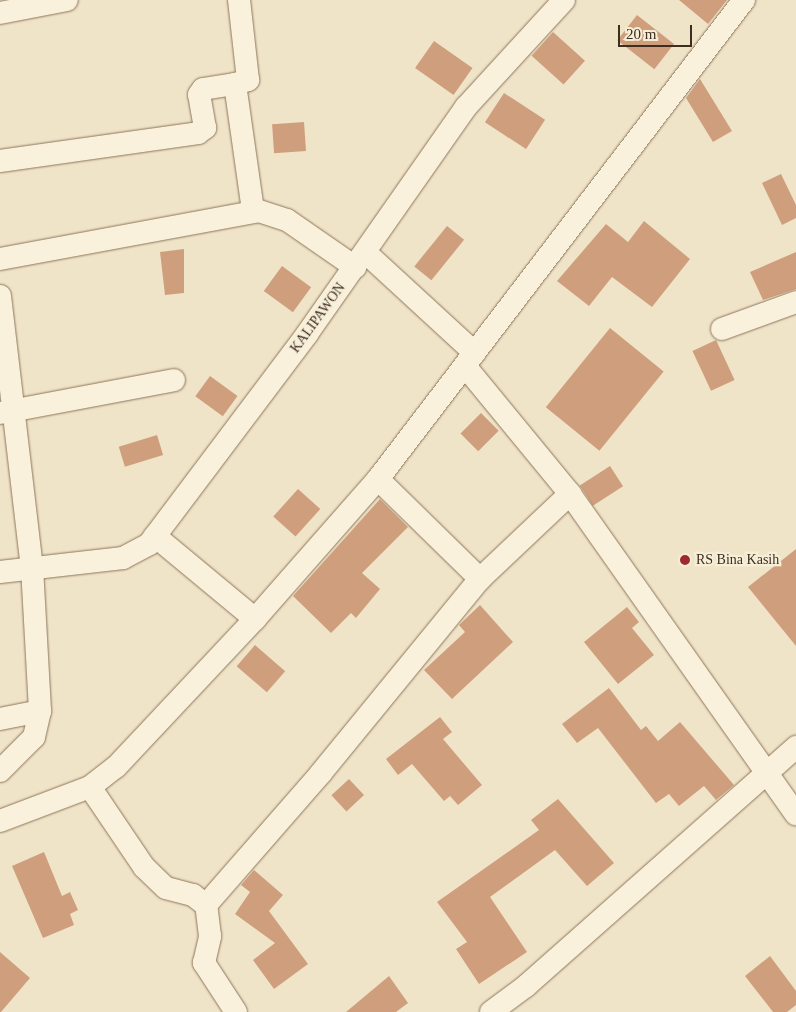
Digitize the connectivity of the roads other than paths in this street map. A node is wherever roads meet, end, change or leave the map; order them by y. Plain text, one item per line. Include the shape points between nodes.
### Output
1 (67, 0) edge
2 (239, 0) edge
3 (564, 0) edge
4 (744, 0) edge
5 (0, 13) edge
6 (235, 84) junction
7 (0, 161) edge
8 (253, 211) junction
9 (0, 259) edge
10 (360, 260) junction
11 (0, 296) edge
12 (796, 302) edge
13 (722, 329) dead end
14 (470, 360) junction
15 (174, 380) dead end
16 (7, 412) edge
17 (378, 479) junction
18 (570, 494) junction
19 (155, 536) junction
20 (32, 567) junction
21 (0, 572) edge
22 (480, 579) junction
23 (255, 619) junction
24 (40, 711) junction
25 (0, 719) edge
26 (796, 748) edge
27 (0, 771) edge
28 (766, 773) junction
29 (90, 787) junction
30 (796, 814) edge
31 (0, 821) edge
32 (206, 904) junction
33 (236, 1012) edge
34 (491, 1012) edge

1 - 5 street
2 - 6 street via 248,80
3 - 10 street, KALIPAWON via 466,107
4 - 14 street
6 - 7 street via 203,89 199,95 205,128 198,134
6 - 8 street
8 - 9 street
8 - 10 street via 287,220
10 - 14 street
10 - 19 street, KALIPAWON
11 - 16 street
12 - 13 street
14 - 17 street
14 - 18 street
15 - 16 street
16 - 20 street
17 - 22 street
17 - 23 street
18 - 22 street
18 - 28 street via 663,620
19 - 20 street, KALIPAWON via 139,552 122,558
19 - 23 street
20 - 21 street, KALIPAWON
20 - 24 street
22 - 32 street via 321,773
23 - 29 street via 116,767
24 - 25 street
24 - 27 street via 34,737
26 - 28 street
28 - 30 street
28 - 34 street via 526,986
29 - 31 street
29 - 32 street via 144,867 166,888 193,895
32 - 33 street via 210,948 204,963

